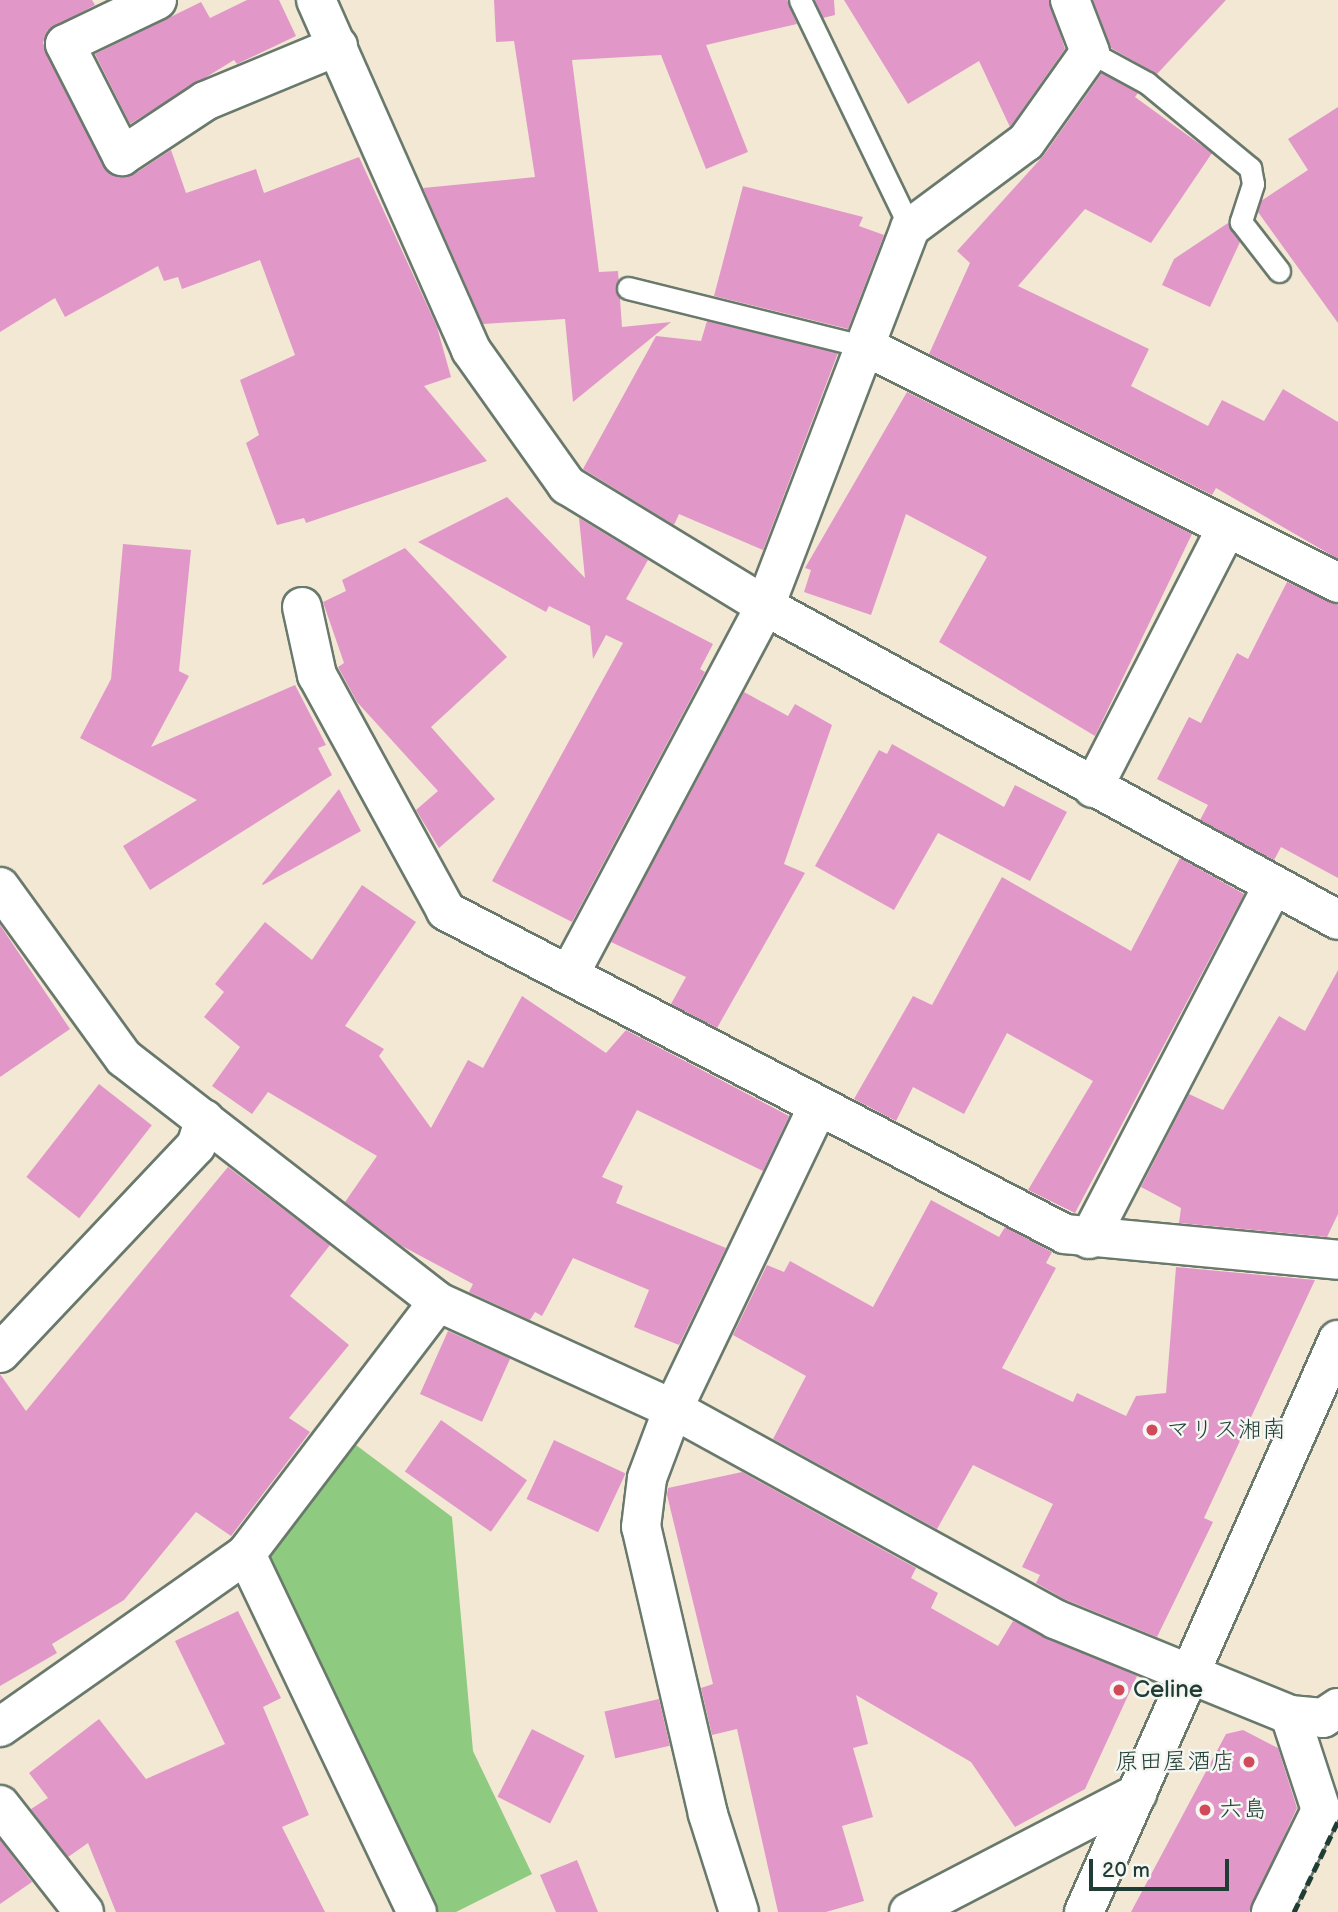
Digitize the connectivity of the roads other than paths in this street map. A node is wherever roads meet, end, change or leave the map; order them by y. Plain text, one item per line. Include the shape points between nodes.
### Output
1 (316, 0) edge
2 (800, 0) edge
3 (1070, 0) edge
4 (143, 3) edge
5 (338, 46) junction
6 (1090, 52) junction
7 (910, 228) junction
8 (1279, 271) dead end
9 (628, 288) dead end
10 (867, 347) junction
11 (1227, 527) junction
12 (1338, 583) edge
13 (765, 606) junction
14 (302, 607) dead end
15 (1093, 788) junction
16 (1273, 886) junction
17 (0, 887) edge
18 (1338, 920) edge
19 (569, 975) junction
20 (818, 1107) junction
21 (205, 1119) junction
22 (1089, 1238) junction
23 (1338, 1261) edge
24 (439, 1302) junction
25 (1338, 1340) edge
26 (0, 1353) edge
27 (673, 1409) junction
28 (246, 1554) junction
29 (1188, 1678) junction
30 (1338, 1708) edge
31 (1290, 1715) junction
32 (0, 1727) edge
33 (1137, 1794) junction
34 (0, 1805) edge
35 (84, 1912) edge
36 (416, 1912) edge
37 (739, 1912) edge
38 (909, 1912) edge
39 (1084, 1912) edge
40 (1271, 1912) edge

1 - 5 street
2 - 7 lane
3 - 6 street
4 - 5 street via 65,44 122,156 205,101
5 - 13 street via 471,350 567,485
6 - 7 street via 1027,142
6 - 8 lane via 1147,82 1250,168 1253,184 1241,222
7 - 10 street
9 - 10 lane
10 - 11 street
10 - 13 street
11 - 12 street
11 - 15 street
13 - 15 street
13 - 19 street
14 - 19 street via 317,675 446,911
15 - 16 street
16 - 18 street
16 - 22 street
17 - 21 street via 124,1058
19 - 20 street
20 - 22 street via 1065,1234
20 - 27 street
21 - 24 street
21 - 26 street via 195,1146
22 - 23 street
24 - 27 street
24 - 28 street
25 - 29 street
27 - 29 street via 1055,1619
27 - 37 street via 647,1478 640,1527 708,1814
28 - 32 street
28 - 36 street
29 - 31 street
29 - 33 street
30 - 31 street via 1323,1718
31 - 40 street via 1321,1810
33 - 38 street
33 - 39 street
34 - 35 street

